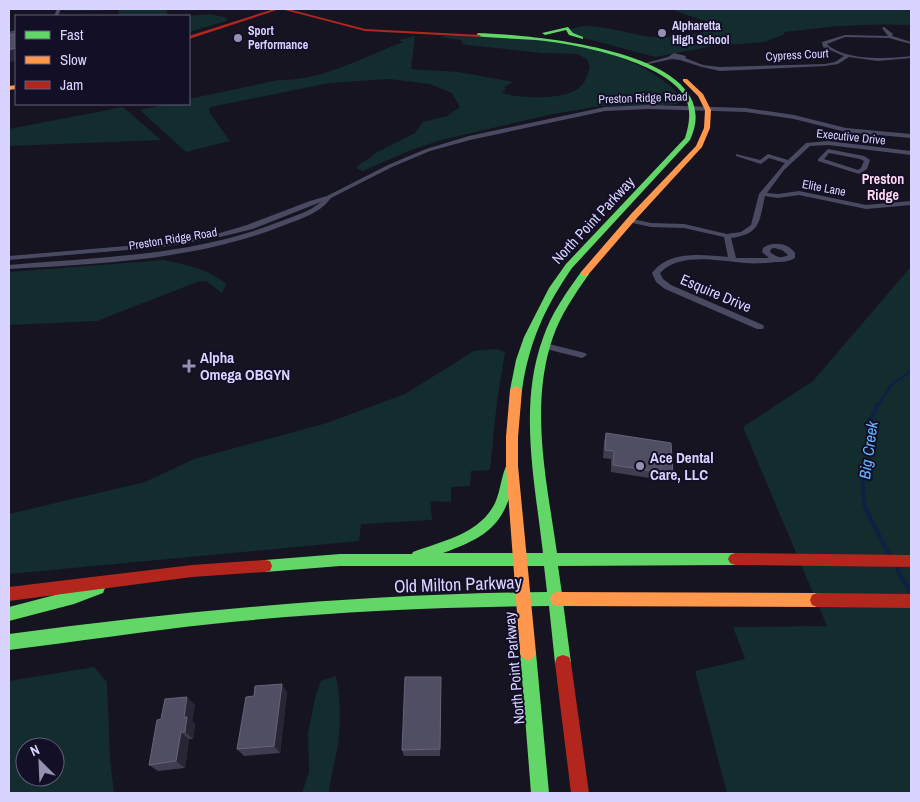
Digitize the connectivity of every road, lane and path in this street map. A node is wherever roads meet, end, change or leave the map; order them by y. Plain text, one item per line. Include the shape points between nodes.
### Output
1 (278, 9) edge
2 (284, 9) edge
3 (298, 9) edge
4 (308, 10) edge
5 (261, 12) edge
6 (884, 28) dead end
7 (889, 37) junction
8 (190, 38) edge
9 (911, 43) edge
10 (849, 55) junction
11 (911, 57) edge
12 (649, 63) junction
13 (693, 107) junction
14 (708, 107) junction
15 (911, 136) edge
16 (805, 147) junction
17 (824, 153) junction
18 (911, 153) edge
19 (738, 155) dead end
20 (789, 162) junction
21 (762, 194) junction
22 (329, 197) junction
23 (911, 203) edge
24 (632, 220) junction
25 (727, 236) junction
26 (9, 258) edge
27 (733, 260) junction
28 (775, 260) dead end
29 (9, 268) edge
30 (760, 327) dead end
31 (545, 346) junction
32 (582, 355) dead end
33 (512, 466) junction
34 (520, 559) junction
35 (551, 559) junction
36 (406, 560) junction
37 (911, 561) edge
38 (127, 577) junction
39 (9, 594) edge
40 (555, 598) junction
41 (524, 599) junction
42 (911, 601) edge
43 (9, 614) edge
44 (9, 642) edge
45 (540, 793) edge
46 (580, 793) edge

1 - 5 main road
2 - 12 main road via 365,30 562,40
3 - 4 main road
4 - 12 main road via 380,28 539,33 568,28 571,34 629,51
5 - 8 main road
6 - 7 street via 891,35
7 - 9 street
7 - 10 street via 845,36 824,43 831,50
10 - 11 street, Cypress Court via 883,59
10 - 12 street, Cypress Court via 825,65 730,69 710,68 682,59 684,56 678,54
12 - 13 main road via 682,88
12 - 14 main road via 691,85
13 - 14 street, Preston Ridge Road
13 - 22 street, Preston Ridge Road via 605,109 469,138 408,158
13 - 33 main road, North Point Parkway via 694,124 688,139 569,266 538,316 519,362 514,394
14 - 15 street, Preston Ridge Road via 767,112 846,130
14 - 24 main road, North Point Parkway via 709,124 699,147
16 - 17 street
16 - 18 street, Executive Drive via 819,143
16 - 20 street, Executive Drive
17 - 17 street via 862,156 867,160 859,172 820,160
19 - 20 street via 762,162 768,156
20 - 21 street, Executive Drive
21 - 23 street, Elite Lane via 800,193 866,206
21 - 25 street, Executive Drive via 754,226 743,234
22 - 26 street, Preston Ridge Road via 250,227 199,239
22 - 29 street, Preston Ridge Road via 322,207 232,241 132,258
24 - 25 street via 651,225 684,226
24 - 31 main road, North Point Parkway via 572,291
25 - 27 street
27 - 28 street
27 - 30 street, Esquire Drive via 686,258 663,264 656,273 668,287
31 - 32 street
31 - 35 main road, North Point Parkway via 536,396 537,436
33 - 34 main road, North Point Parkway
33 - 36 main road via 504,500 490,524 463,540
34 - 35 main road, Old Milton Parkway
34 - 36 main road, Old Milton Parkway
34 - 41 main road, North Point Parkway
35 - 37 main road, Old Milton Parkway
35 - 40 main road, North Point Parkway
36 - 38 main road, Old Milton Parkway via 272,564
38 - 39 main road, Old Milton Parkway
38 - 43 main road via 74,597
40 - 41 main road, Old Milton Parkway
40 - 42 main road, Old Milton Parkway
40 - 46 main road, North Point Parkway
41 - 44 main road, Old Milton Parkway via 248,612 99,628
41 - 45 main road, North Point Parkway

